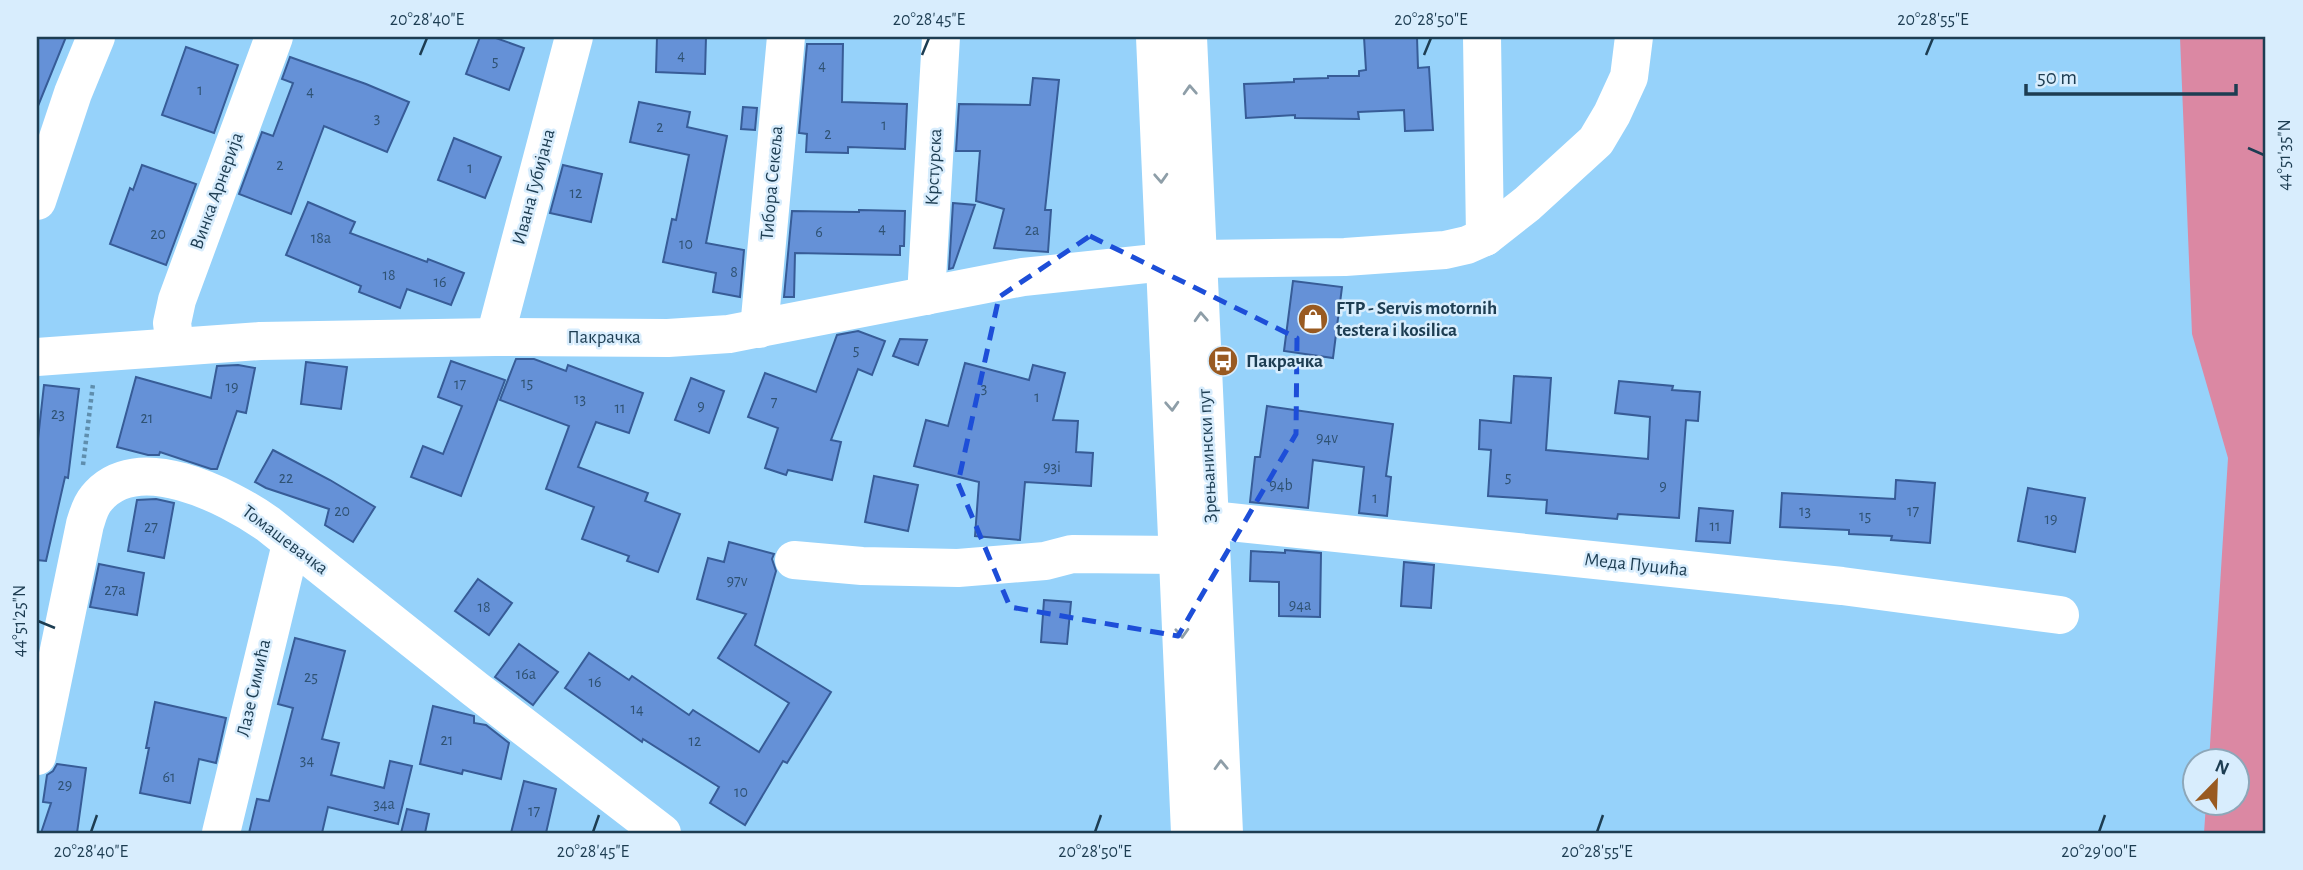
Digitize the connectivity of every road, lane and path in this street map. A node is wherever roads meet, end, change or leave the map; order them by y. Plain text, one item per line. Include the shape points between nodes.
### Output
1 (96, 37) edge
2 (274, 37) edge
3 (574, 37) edge
4 (786, 37) edge
5 (941, 37) edge
6 (1155, 37) edge
7 (1188, 37) edge
8 (1482, 37) edge
9 (1634, 37) edge
10 (37, 201) edge
11 (1485, 237) junction
12 (1182, 260) junction
13 (926, 296) junction
14 (759, 329) junction
15 (495, 337) junction
16 (175, 346) junction
17 (97, 352) junction
18 (37, 357) edge
19 (97, 497) junction
20 (1210, 520) junction
21 (291, 544) junction
22 (942, 549) dead end
23 (1072, 554) junction
24 (1179, 555) junction
25 (794, 560) dead end
26 (2060, 615) dead end
27 (37, 756) edge
28 (220, 833) edge
29 (662, 833) edge
30 (1190, 833) edge
31 (1224, 833) edge

1 - 10 street
2 - 16 street, Винка Арнерија via 177,300 172,323
3 - 15 street, Ивана Губијана
4 - 14 street, Тибора Секеља
5 - 13 street, Крстурска
6 -> 12 street, Зрењанински пут
12 -> 7 street, Зрењанински пут
8 - 11 street
9 - 11 street, Пакрачка via 1629,76 1596,141
11 - 12 street, Пакрачка via 1445,250
12 - 13 street, Пакрачка via 1062,272
20 -> 12 street, Зрењанински пут
12 -> 24 street, Зрењанински пут
13 - 14 street, Пакрачка
14 - 15 street, Пакрачка via 667,338
15 - 16 street, Пакрачка
16 - 17 street, Пакрачка
17 - 18 street, Пакрачка
17 - 19 path via 83,468
19 - 21 street, Томашевачка via 127,479 181,481 242,506
19 - 27 street via 85,524
20 - 26 street, Меда Пуцића via 1842,586
31 -> 20 street, Зрењанински пут
21 - 28 street, Лазе Симића
21 - 29 street, Томашевачка
22 - 23 street via 1047,545
23 - 24 street
23 - 25 street via 1045,561 958,568
24 -> 30 street, Зрењанински пут

